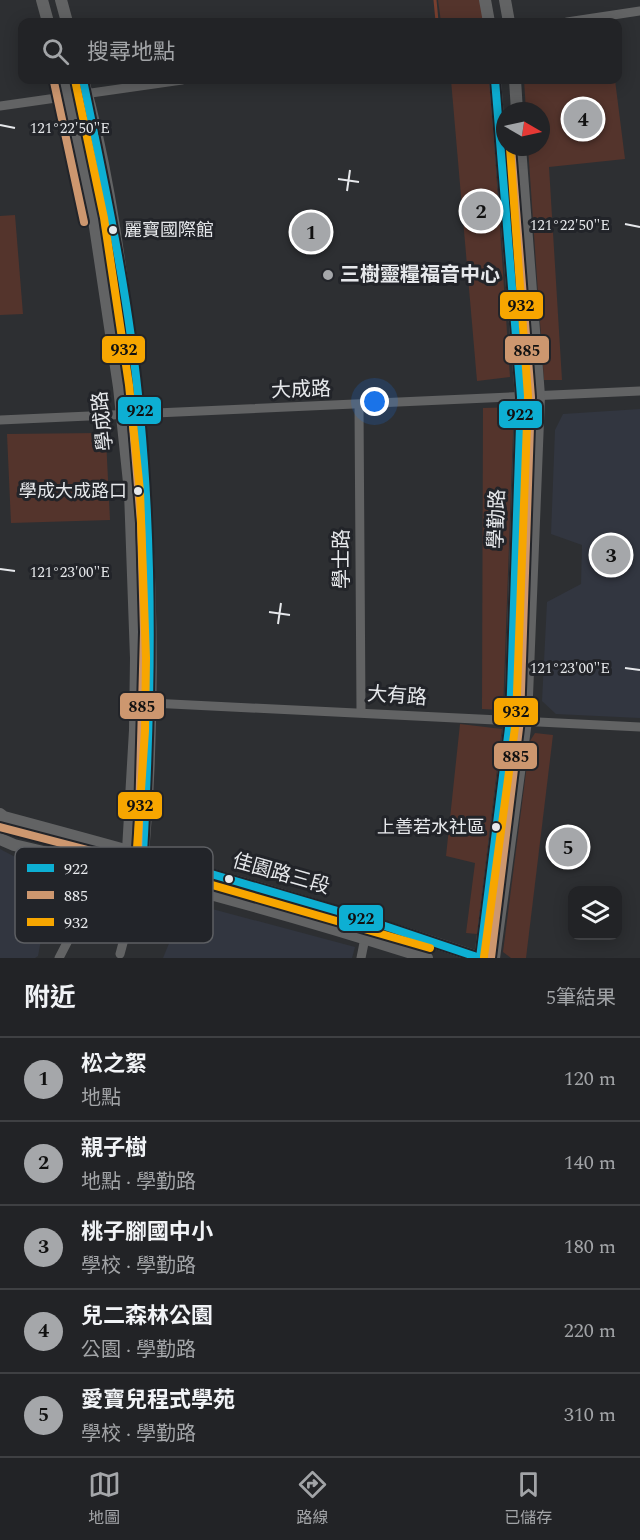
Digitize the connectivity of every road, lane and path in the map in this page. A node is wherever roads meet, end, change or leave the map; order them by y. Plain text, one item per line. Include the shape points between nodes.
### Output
1 (42, 0) edge
2 (61, 0) edge
3 (485, 0) edge
4 (505, 0) edge
5 (640, 11) edge
6 (47, 18) edge
7 (66, 18) edge
8 (488, 18) edge
9 (508, 18) edge
10 (594, 18) edge
11 (65, 84) edge
12 (84, 84) edge
13 (153, 84) edge
14 (495, 84) edge
15 (515, 84) edge
16 (87, 93) junction
17 (69, 96) junction
18 (516, 102) edge
19 (0, 106) edge
20 (521, 156) edge
21 (640, 391) edge
22 (538, 396) junction
23 (521, 397) junction
24 (359, 406) junction
25 (140, 413) junction
26 (122, 415) junction
27 (0, 420) edge
28 (151, 703) junction
29 (361, 711) junction
30 (510, 720) junction
31 (526, 722) junction
32 (640, 727) edge
33 (0, 814) edge
34 (0, 839) edge
35 (23, 847) edge
36 (117, 847) edge
37 (128, 847) edge
38 (143, 847) edge
39 (213, 875) edge
40 (213, 896) edge
41 (365, 938) junction
42 (67, 943) edge
43 (123, 943) edge
44 (120, 954) dead end
45 (59, 958) edge
46 (362, 958) edge
47 (427, 958) edge
48 (480, 958) edge
49 (494, 958) edge

1 - 6 street
2 - 7 street
3 - 8 street
4 - 9 street
5 - 10 street
11 - 17 street, 學成路
12 - 16 street, 學成路
13 - 16 street
14 - 23 street, 學勤路
15 - 18 street
16 - 17 street
16 - 25 street, 學成路 via 118,248
17 - 19 street
17 - 26 street, 學成路 via 94,220
20 - 22 street, 學勤路
21 - 22 street, 大成路
22 - 23 street, 大成路
22 - 31 street, 學勤路
23 - 24 street, 大成路
23 - 30 street, 學勤路
24 - 25 street, 大成路
24 - 29 street, 學士路
25 - 26 street, 大成路
25 - 28 street, 學成路 via 147,502
26 - 27 street, 大成路
26 - 37 street, 學成路 via 130,492 136,658
28 - 29 street, 大有路
28 - 38 street, 學成路
29 - 30 street, 大有路
30 - 31 street, 大有路
30 - 48 street, 學勤路
31 - 32 street, 大有路
31 - 49 street, 學勤路
33 - 36 street, 佳園路三段
34 - 35 street, 佳園路三段
39 - 48 street, 佳園路三段
40 - 41 street, 佳園路三段
41 - 46 street
41 - 47 street, 佳園路三段
42 - 45 street
43 - 44 street, 學成路

